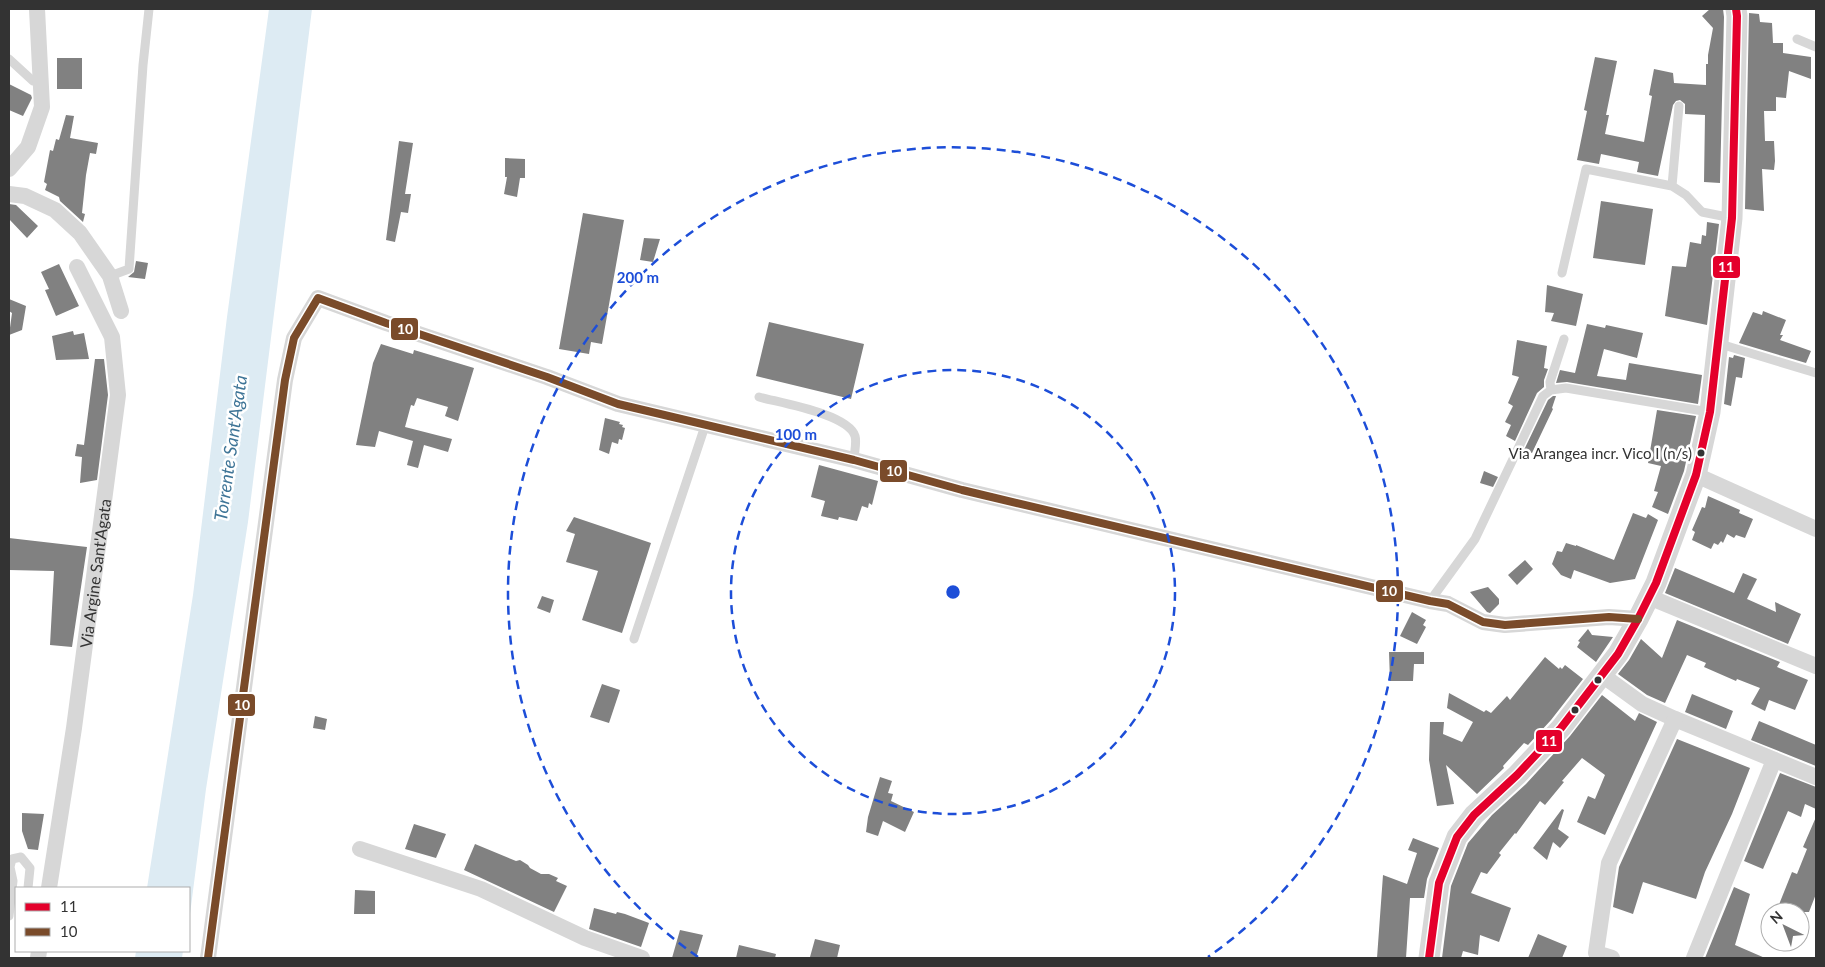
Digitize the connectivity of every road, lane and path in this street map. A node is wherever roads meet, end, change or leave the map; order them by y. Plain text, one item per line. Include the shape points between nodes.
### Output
1 (37, 9) edge
2 (149, 9) edge
3 (1736, 9) edge
4 (1797, 39) dead end
5 (1816, 47) edge
6 (9, 59) edge
7 (34, 81) dead end
8 (1679, 106) dead end
9 (9, 169) edge
10 (1672, 186) junction
11 (9, 194) edge
12 (1732, 218) junction
13 (77, 267) dead end
14 (1562, 273) dead end
15 (110, 276) junction
16 (121, 311) dead end
17 (1564, 339) dead end
18 (1717, 342) junction
19 (1816, 373) edge
20 (1552, 390) junction
21 (759, 397) dead end
22 (1710, 412) junction
23 (705, 426) junction
24 (854, 460) junction
25 (1696, 475) junction
26 (1816, 529) edge
27 (1649, 597) junction
28 (1430, 601) junction
29 (1638, 619) junction
30 (634, 639) dead end
31 (1816, 666) edge
32 (1602, 675) junction
33 (1675, 719) junction
34 (1774, 760) junction
35 (1816, 777) edge
36 (360, 849) dead end
37 (28, 887) edge
38 (49, 887) edge
39 (9, 916) edge
40 (208, 958) edge
41 (642, 958) edge
42 (1429, 958) edge
43 (1612, 958) edge
44 (1694, 958) edge

1 - 9 street via 42,106 28,147
2 - 15 lane via 129,269
3 - 12 street
4 - 5 lane
6 - 7 lane
8 - 10 lane
10 - 12 lane via 1702,212
10 - 14 lane via 1586,168
11 - 15 street via 25,196 55,210 80,233
12 - 18 street
13 - 38 street, Via Argine Sant'Agata via 112,337 118,395
15 - 16 street
17 - 20 lane via 1550,382
18 - 19 lane
18 - 22 street
20 - 22 lane via 1566,388
20 - 28 lane via 1543,396 1475,539
21 - 24 lane via 845,422 855,436
22 - 25 street
23 - 24 street
23 - 30 lane
23 - 40 street via 618,404 318,298 294,338 285,380
24 - 28 street via 962,490
25 - 26 street
25 - 27 street
27 - 29 street
27 - 31 street
28 - 29 street via 1448,604 1483,622 1505,625 1608,617
29 - 32 street
32 - 33 street via 1642,704
32 - 42 street via 1561,728 1517,776 1474,815 1457,837 1439,883
33 - 34 street
33 - 43 street via 1609,863 1596,954
34 - 35 street
34 - 44 street
36 - 41 street via 481,890 585,938
37 - 39 lane via 30,868 21,857 12,858

